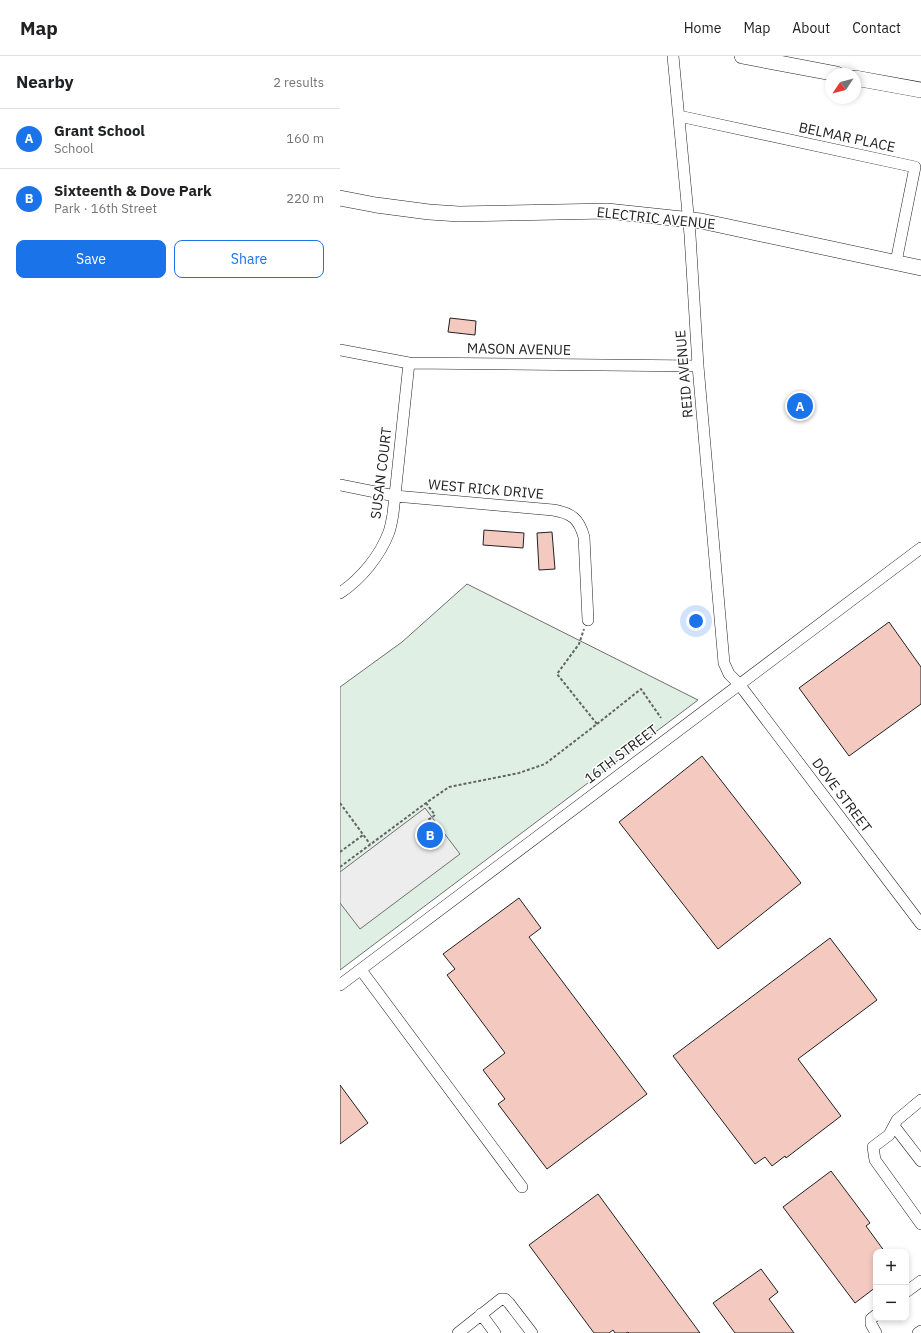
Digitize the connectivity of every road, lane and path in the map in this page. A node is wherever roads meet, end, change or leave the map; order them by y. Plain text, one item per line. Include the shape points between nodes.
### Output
1 (673, 56) edge
2 (742, 56) edge
3 (825, 72) edge
4 (861, 79) edge
5 (921, 90) edge
6 (679, 116) junction
7 (340, 198) edge
8 (687, 219) junction
9 (896, 262) junction
10 (921, 268) edge
11 (340, 350) edge
12 (409, 363) junction
13 (698, 366) junction
14 (340, 485) edge
15 (395, 496) junction
16 (921, 548) edge
17 (340, 593) edge
18 (588, 620) joint
19 (739, 684) junction
20 (661, 718) dead end
21 (597, 724) junction
22 (340, 803) edge
23 (426, 803) junction
24 (428, 820) dead end
25 (363, 835) junction
26 (370, 844) junction
27 (340, 852) edge
28 (340, 867) edge
29 (921, 924) edge
30 (361, 970) junction
31 (340, 985) edge
32 (921, 1100) edge
33 (894, 1126) junction
34 (921, 1162) edge
35 (522, 1187) dead end
36 (921, 1224) edge
37 (921, 1281) edge
38 (909, 1290) edge
39 (481, 1314) junction
40 (873, 1317) edge
41 (921, 1331) edge
42 (458, 1333) edge
43 (495, 1333) edge
44 (532, 1333) edge
45 (876, 1333) edge
46 (918, 1333) edge

1 - 6 street, REID AVENUE
2 - 3 main road
4 - 5 main road
6 - 8 street, REID AVENUE
6 - 9 street, BELMAR PLACE via 914,168
7 - 8 main road, ELECTRIC AVENUE via 421,211 459,214 607,210
8 - 9 main road, ELECTRIC AVENUE
8 - 13 street, REID AVENUE
9 - 10 main road, ELECTRIC AVENUE
11 - 12 street, MASON AVENUE
12 - 13 street, MASON AVENUE
12 - 15 street, SUSAN COURT
13 - 19 street, REID AVENUE via 724,663 729,674
14 - 15 street, WEST RICK DRIVE
15 - 17 street, SUSAN COURT via 394,514 382,546 360,575
15 - 18 street, WEST RICK DRIVE via 553,510 574,516 584,537
16 - 19 street, 16TH STREET
18 - 21 path via 578,644 557,674
19 - 29 street, DOVE STREET
19 - 30 street, 16TH STREET
20 - 21 path via 641,689
21 - 23 path via 545,764 519,773 449,787
22 - 25 path
23 - 24 path via 435,815
23 - 26 path
25 - 26 path
25 - 27 path
26 - 28 path
30 - 31 street, 16TH STREET
30 - 35 street
32 - 33 street via 897,1120
33 - 34 street
33 - 36 street via 890,1135 873,1147 875,1160
37 - 38 street
39 - 42 street
39 - 43 street
39 - 44 street via 496,1302 505,1299
40 - 45 street via 871,1324
41 - 46 street

